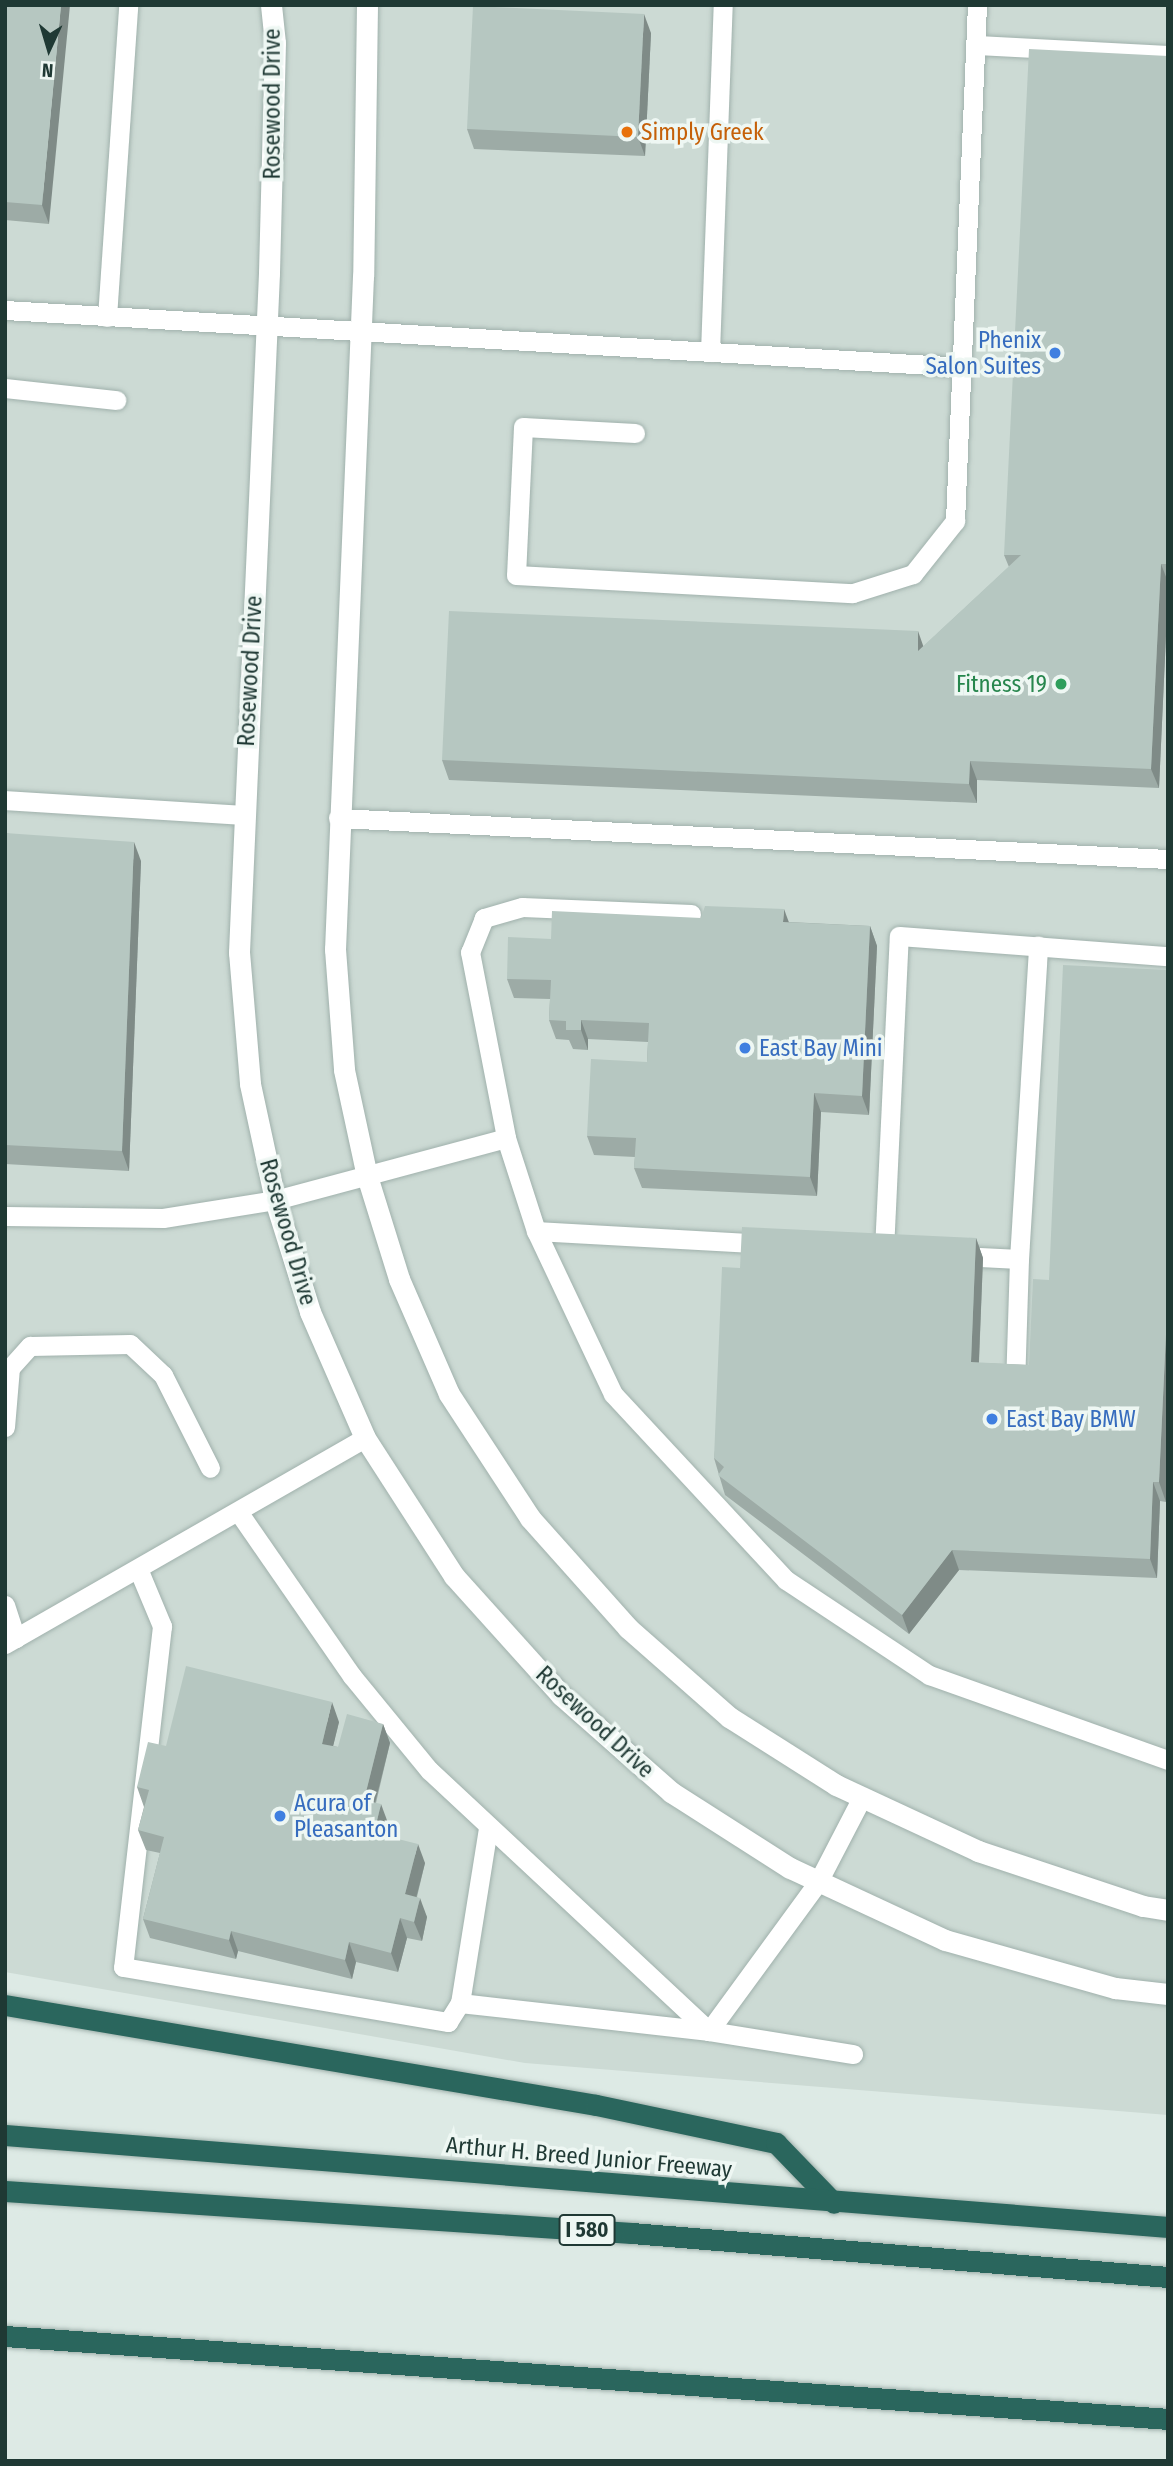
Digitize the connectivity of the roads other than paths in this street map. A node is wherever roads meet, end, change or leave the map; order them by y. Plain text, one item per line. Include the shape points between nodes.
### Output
1 (128, 5) edge
2 (271, 5) edge
3 (367, 5) edge
4 (723, 5) edge
5 (977, 5) edge
6 (977, 45) junction
7 (1168, 55) edge
8 (5, 310) edge
9 (107, 317) junction
10 (267, 327) junction
11 (360, 332) junction
12 (710, 352) junction
13 (964, 367) junction
14 (5, 388) edge
15 (116, 400) dead end
16 (635, 433) dead end
17 (5, 800) edge
18 (243, 815) junction
19 (338, 818) junction
20 (1168, 859) edge
21 (691, 914) dead end
22 (1038, 946) junction
23 (1168, 956) edge
24 (506, 1138) junction
25 (367, 1176) junction
26 (275, 1200) junction
27 (5, 1216) edge
28 (536, 1231) junction
29 (786, 1245) edge
30 (911, 1252) edge
31 (938, 1255) edge
32 (1019, 1259) junction
33 (1015, 1382) edge
34 (5, 1427) edge
35 (365, 1438) junction
36 (210, 1468) dead end
37 (239, 1513) junction
38 (139, 1571) junction
39 (5, 1605) edge
40 (11, 1641) edge
41 (1168, 1760) edge
42 (862, 1797) junction
43 (488, 1829) junction
44 (818, 1882) junction
45 (1168, 1910) edge
46 (1168, 1994) edge
47 (460, 2003) junction
48 (5, 2005) edge
49 (709, 2031) junction
50 (853, 2054) dead end
51 (5, 2135) edge
52 (5, 2192) edge
53 (834, 2203) junction
54 (1168, 2227) edge
55 (1168, 2277) edge
56 (5, 2336) edge
57 (29, 2338) junction
58 (5, 2347) edge
59 (1168, 2419) edge

1 - 9 lane
2 - 10 street, Rosewood Drive via 275,43
3 - 11 street via 370,42
4 - 12 lane
5 - 6 lane
6 - 7 lane
6 - 13 lane
8 - 9 lane
9 - 10 lane
10 - 11 lane
10 - 18 street, Rosewood Drive
11 - 12 lane
11 - 19 street
12 - 13 lane
13 - 16 lane via 955,521 913,574 853,593 516,575 523,427
14 - 15 lane
17 - 18 lane
18 - 26 street, Rosewood Drive via 239,952 250,1084
19 - 20 lane
19 - 25 street via 335,949 344,1070
21 - 24 lane via 522,907 484,918 470,952
22 - 23 lane
22 - 30 lane via 899,936 877,1250
22 - 32 lane
24 - 25 lane
24 - 28 lane
25 - 26 lane
25 - 42 street via 399,1279 449,1394 530,1518 628,1628 729,1717
26 - 27 lane via 163,1218
26 - 35 street, Rosewood Drive via 310,1311
28 - 29 lane
28 - 41 lane via 613,1394 786,1580 929,1675
31 - 32 lane
32 - 33 lane
34 - 36 lane via 10,1368 30,1346 130,1344 163,1375
35 - 37 lane
35 - 44 street, Rosewood Drive via 454,1576 561,1695 671,1792
37 - 38 lane
37 - 43 lane via 352,1676 429,1770
38 - 40 lane
38 - 47 lane via 162,1626 123,1966 448,2022
39 - 40 lane
42 - 44 lane
42 - 45 street via 978,1851 1143,1906
43 - 47 lane
43 - 49 lane
44 - 46 street, Rosewood Drive via 945,1940 1115,1988
44 - 49 lane
47 - 49 lane
48 - 53 highway via 596,2105 776,2143
49 - 50 lane
51 - 53 highway, Arthur H. Breed Junior Freeway / I 580
52 - 55 highway, I 580 via 632,2232
53 - 54 highway, Arthur H. Breed Junior Freeway / I 580
56 - 57 highway
57 - 58 highway
57 - 59 highway

